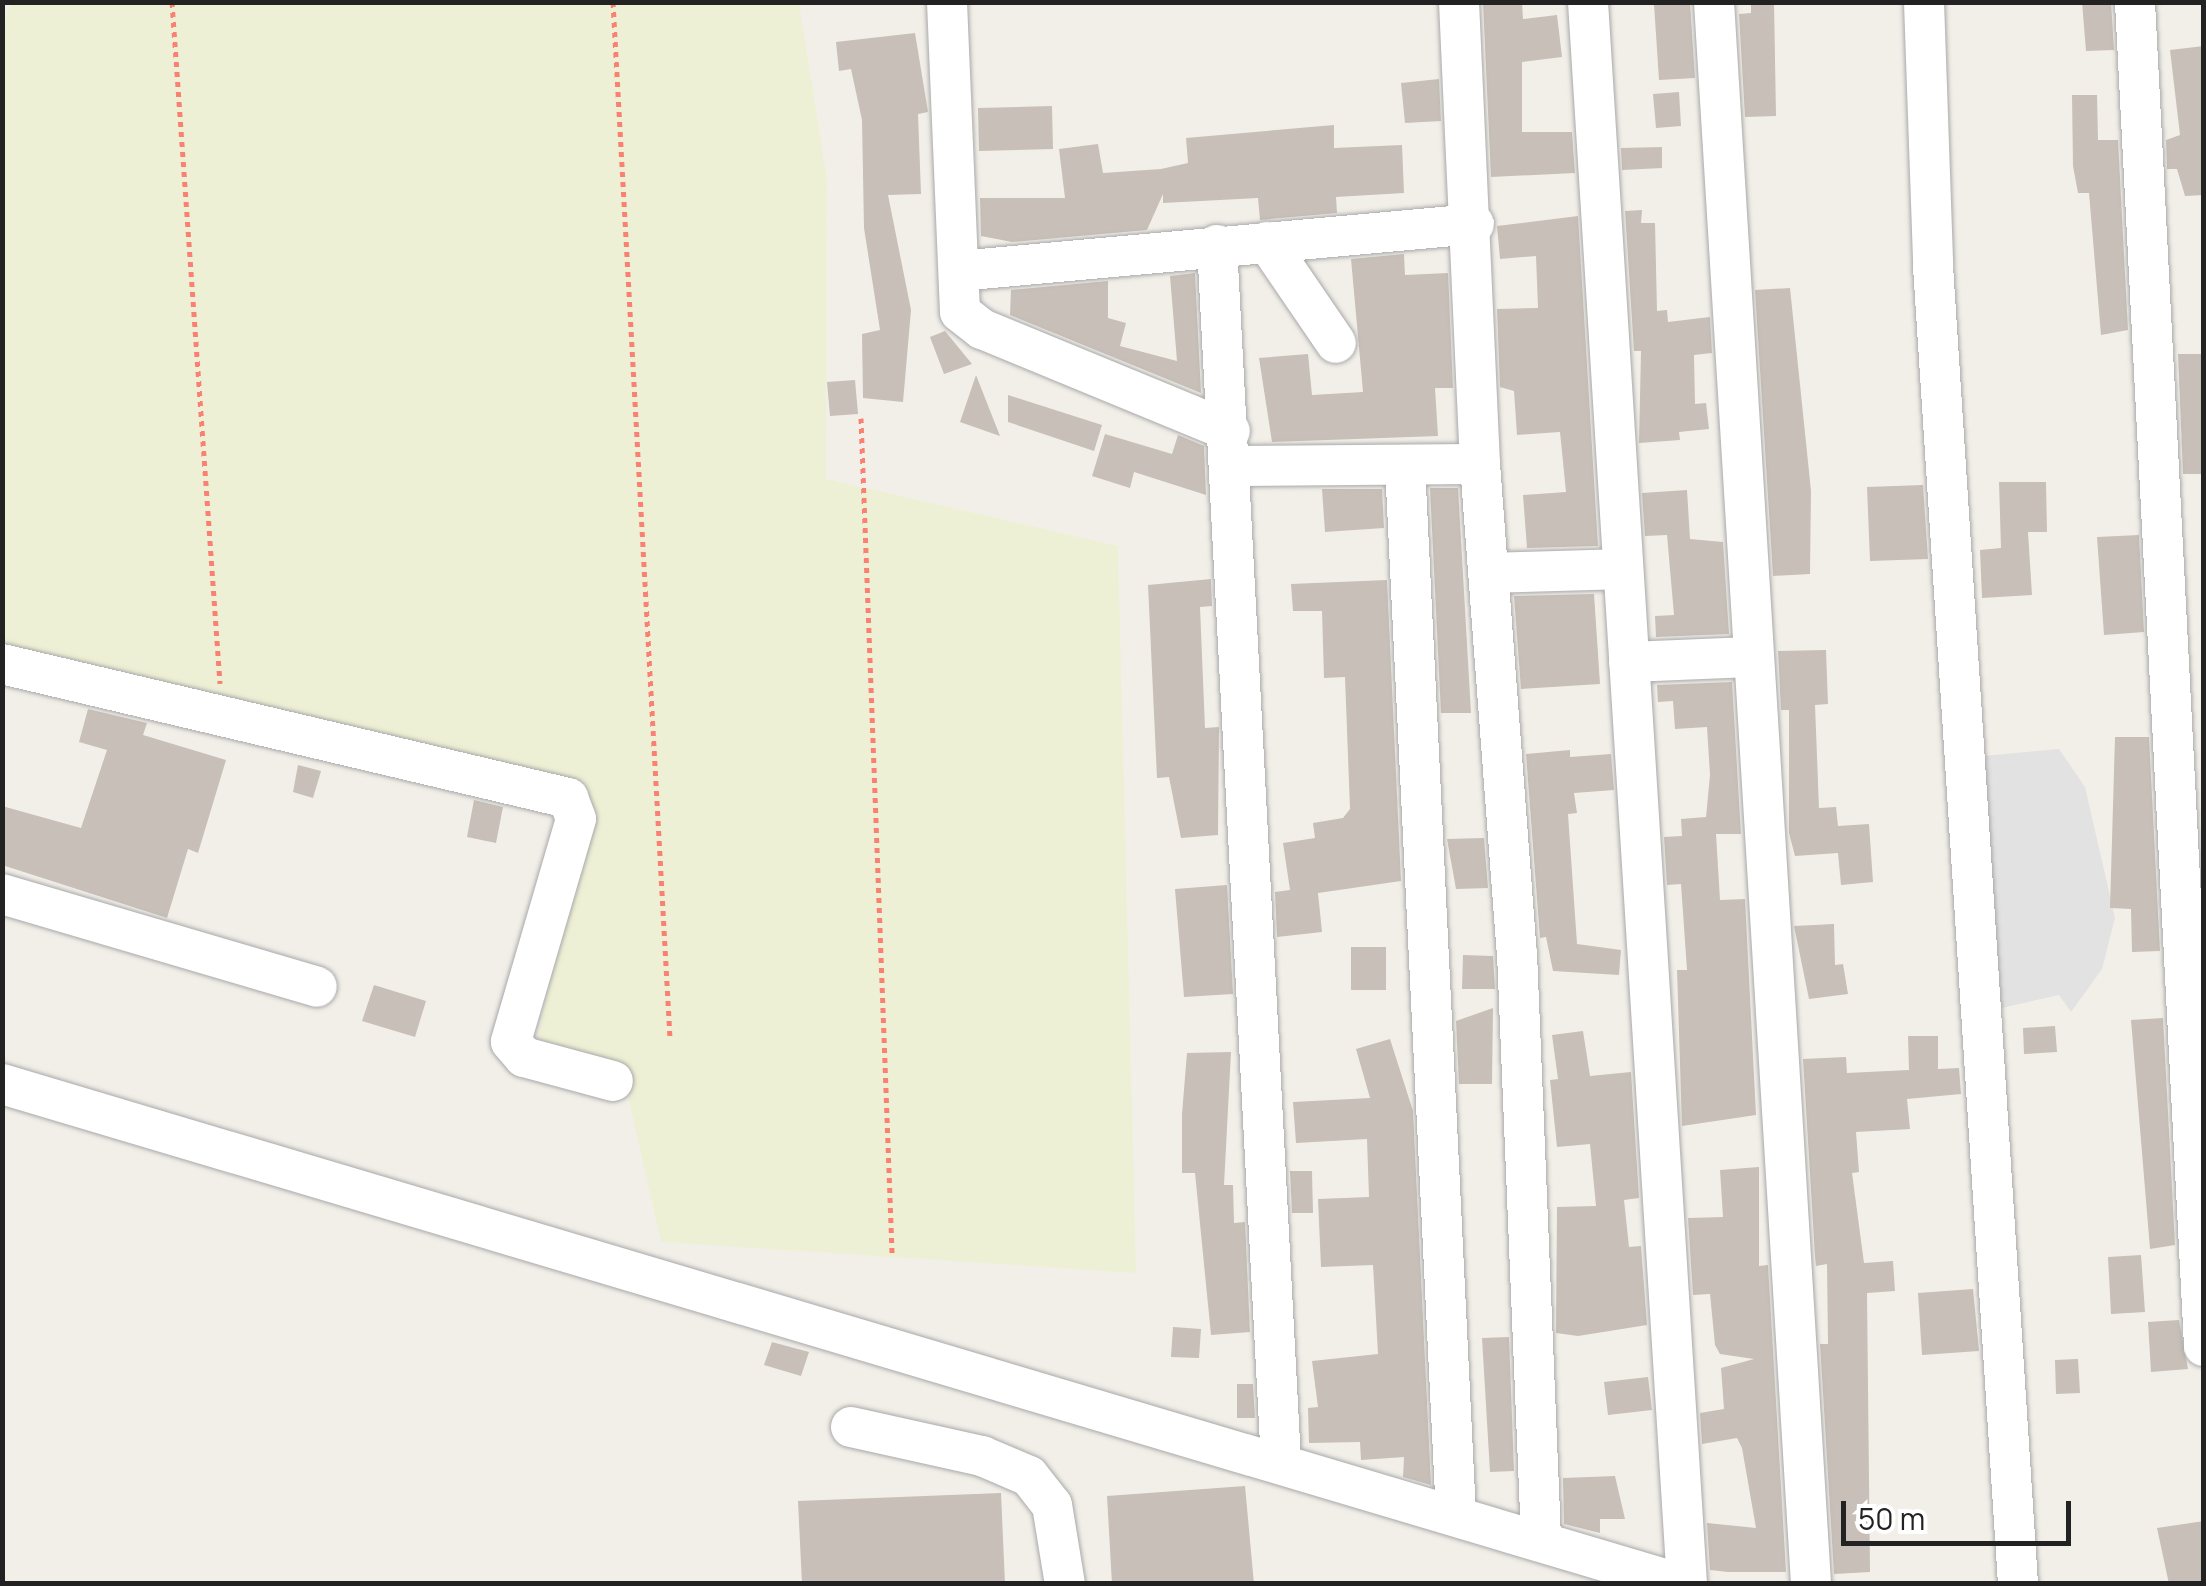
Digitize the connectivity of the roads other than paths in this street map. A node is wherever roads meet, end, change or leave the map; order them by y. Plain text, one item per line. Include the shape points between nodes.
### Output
1 (947, 2) edge
2 (1460, 2) edge
3 (1588, 2) edge
4 (1714, 2) edge
5 (1924, 2) edge
6 (2135, 2) edge
7 (2153, 2) edge
8 (2138, 65) junction
9 (1474, 224) junction
10 (1268, 242) junction
11 (1217, 246) junction
12 (959, 272) junction
13 (1336, 344) dead end
14 (1231, 448) junction
15 (1480, 464) junction
16 (1406, 466) junction
17 (1623, 569) junction
18 (1490, 574) junction
19 (2185, 609) edge
20 (1751, 657) junction
21 (1629, 662) junction
22 (2, 664) edge
23 (2, 894) edge
24 (317, 987) dead end
25 (613, 1081) dead end
26 (2, 1084) edge
27 (2204, 1346) edge
28 (851, 1427) dead end
29 (1282, 1462) junction
30 (1456, 1516) junction
31 (1540, 1539) junction
32 (1065, 1584) edge
33 (1684, 1584) edge
34 (1811, 1584) edge
35 (2018, 1584) edge

1 - 12 street
2 - 9 street
3 - 17 street
4 - 20 street
5 - 35 street via 1933,266
6 - 8 street
7 - 8 street
8 - 19 street
9 - 10 street
9 - 15 street
10 - 11 street
10 - 13 street
11 - 12 street
11 - 14 street
12 - 14 street via 968,322
14 - 16 street
14 - 29 street
15 - 16 street
15 - 18 street
16 - 30 street
17 - 18 street
17 - 21 street
18 - 31 street via 1517,953
19 - 27 street
20 - 21 street
20 - 34 street
21 - 33 street
22 - 25 street via 575,802 512,1042 524,1057
23 - 24 street
26 - 29 street
28 - 32 street via 982,1456 1029,1476 1052,1504
29 - 30 street
30 - 31 street
31 - 33 street

